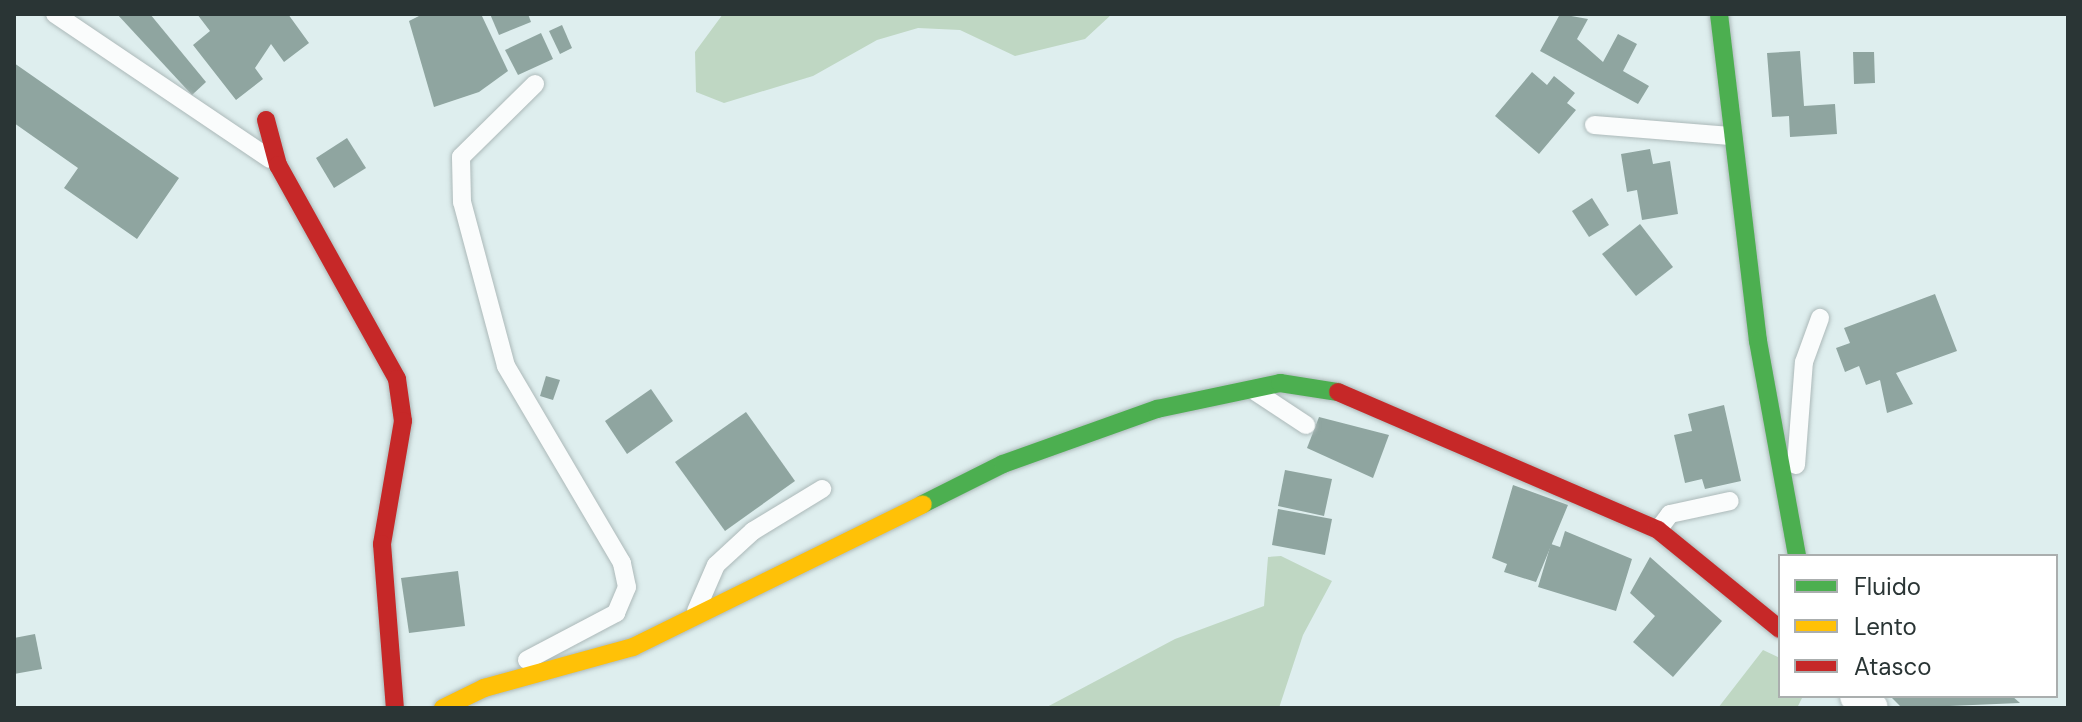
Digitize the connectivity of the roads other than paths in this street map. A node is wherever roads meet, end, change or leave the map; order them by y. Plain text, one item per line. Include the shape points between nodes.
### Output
1 (55, 14) edge
2 (1718, 14) edge
3 (1738, 14) edge
4 (1722, 50) junction
5 (535, 84) dead end
6 (266, 120) dead end
7 (1594, 125) dead end
8 (1731, 136) junction
9 (278, 165) junction
10 (1820, 318) dead end
11 (1252, 387) junction
12 (1306, 425) dead end
13 (822, 489) dead end
14 (1785, 493) junction
15 (1730, 501) dead end
16 (1658, 530) junction
17 (1797, 554) edge
18 (694, 617) junction
19 (1778, 626) edge
20 (484, 688) junction
21 (395, 708) edge
22 (443, 708) edge

1 - 9 lane
2 - 4 street
3 - 4 lane via 1738,31
4 - 8 street
5 - 20 lane via 461,157 462,202 506,366 622,563 627,587 616,613
6 - 9 street
7 - 8 lane
8 - 14 street
9 - 21 street via 397,379 403,421 382,544
10 - 14 lane via 1804,362 1798,448
11 - 12 lane
11 - 16 street via 1280,383 1344,393
11 - 18 street via 1157,409 1003,464
13 - 18 lane via 753,531 716,565
14 - 17 street
15 - 16 lane via 1670,514
16 - 19 street
18 - 20 street via 633,647
20 - 22 street

